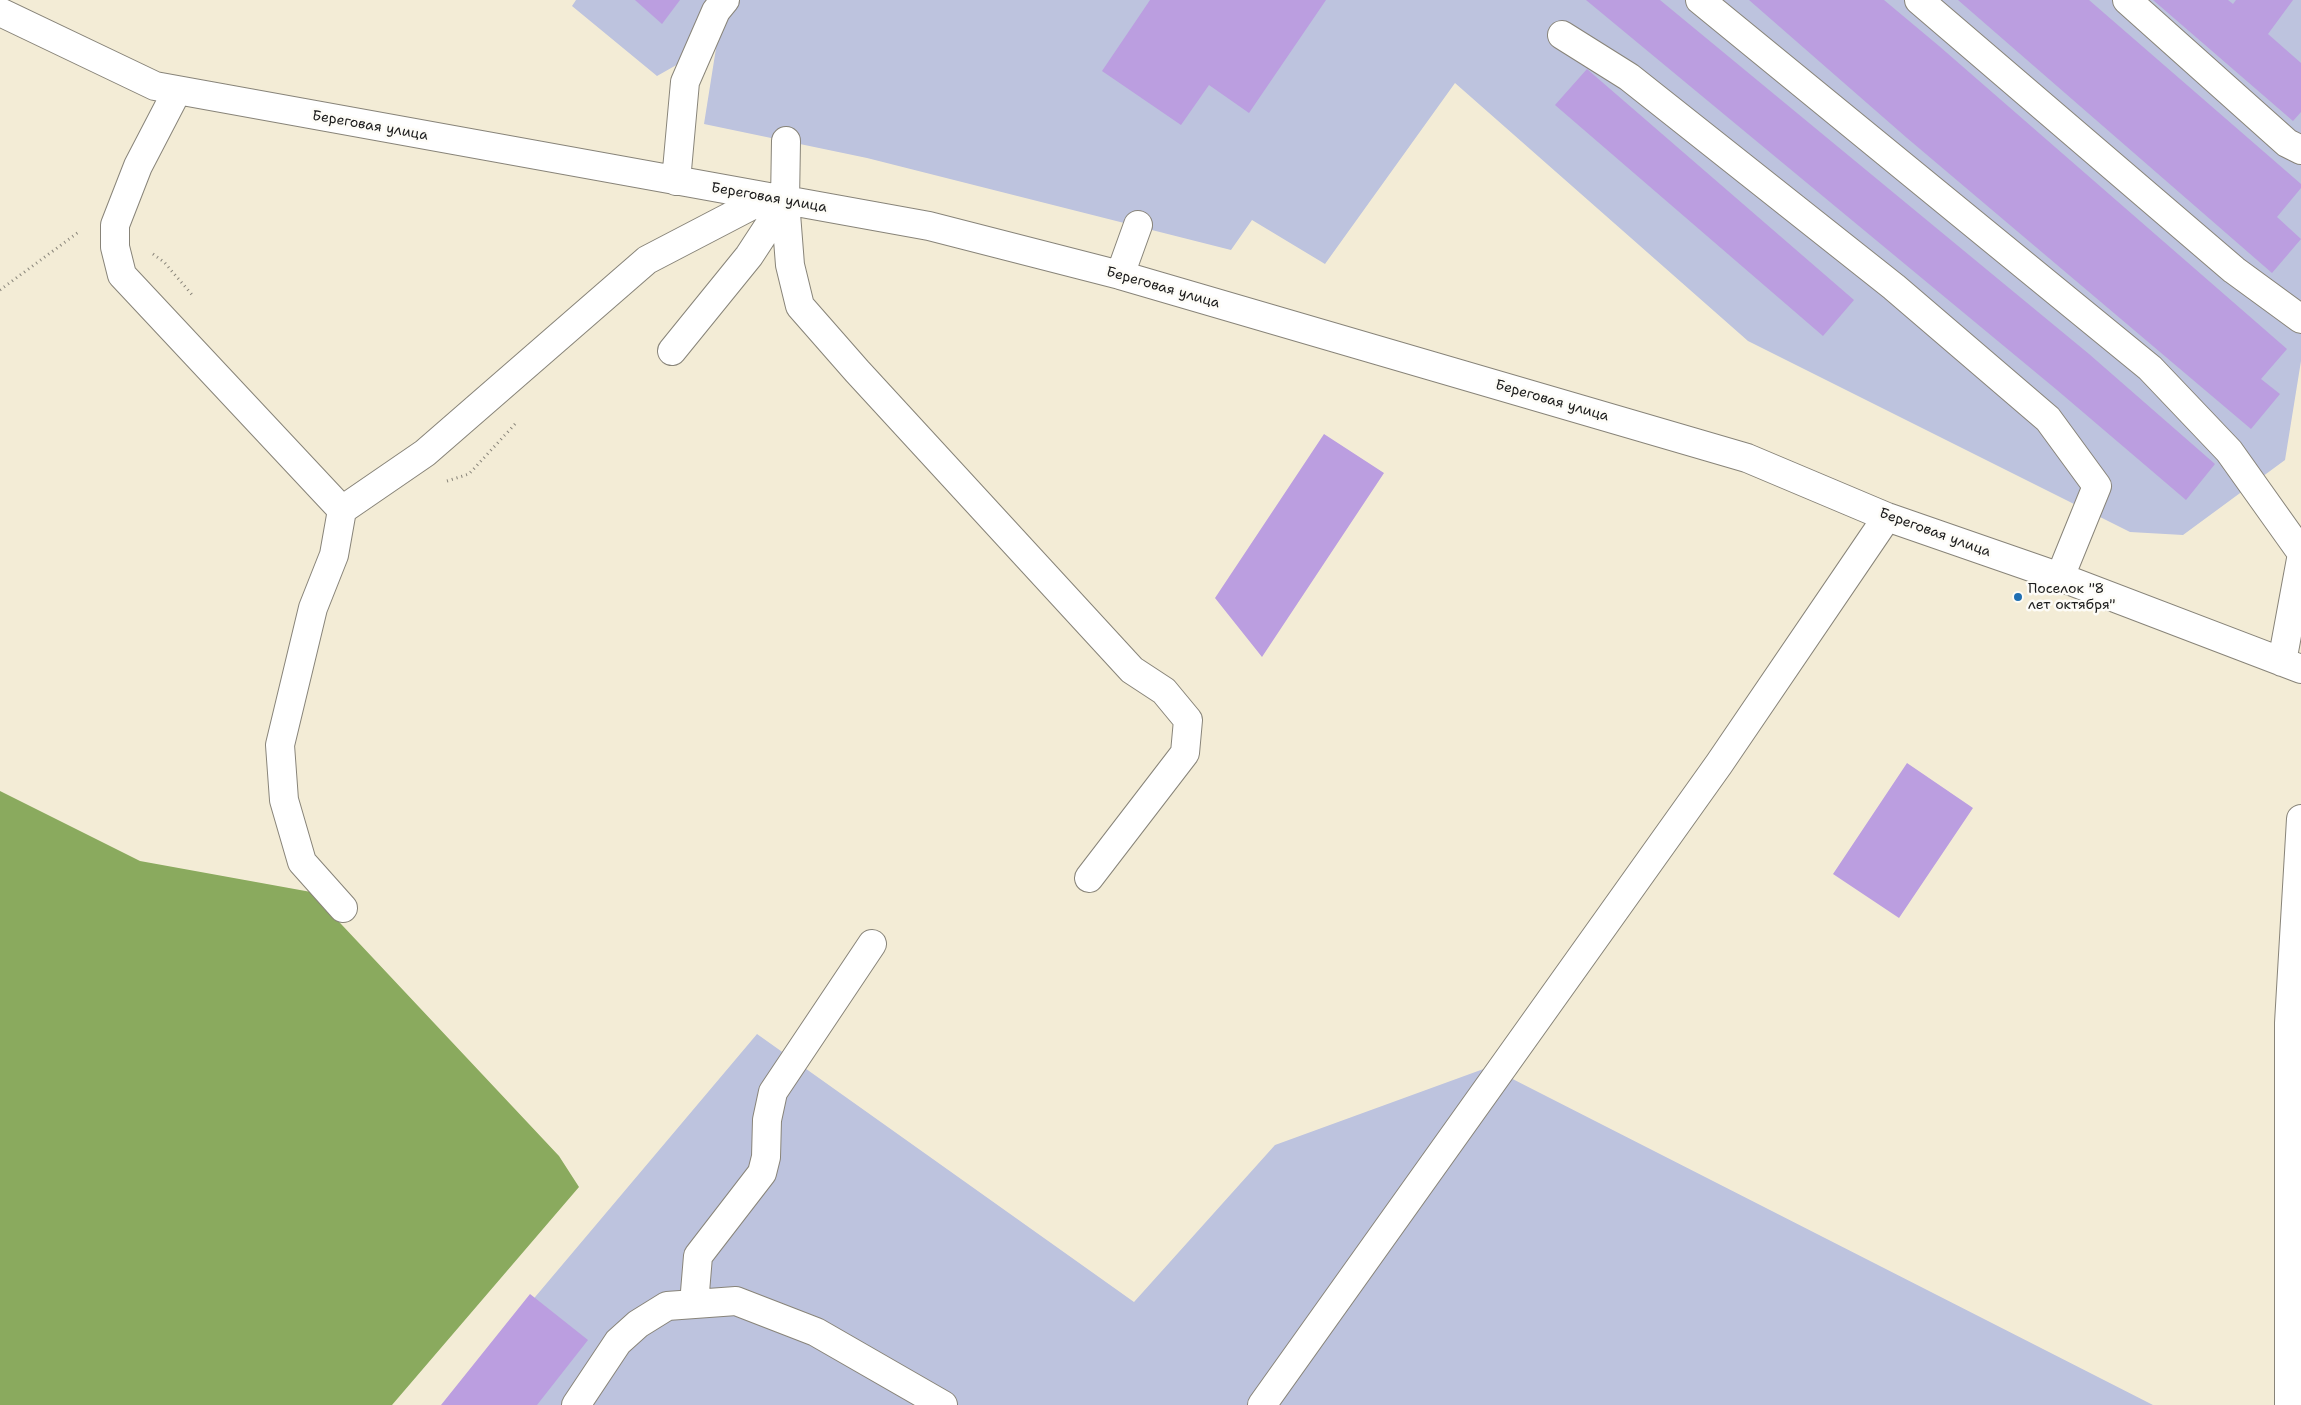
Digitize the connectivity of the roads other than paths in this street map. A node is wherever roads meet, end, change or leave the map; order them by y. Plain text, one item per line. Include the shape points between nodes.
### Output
1 (725, 0) edge
2 (1700, 0) edge
3 (1919, 0) edge
4 (2127, 0) edge
5 (0, 12) edge
6 (1562, 35) dead end
7 (177, 91) junction
8 (786, 141) dead end
9 (2301, 150) edge
10 (676, 181) junction
11 (775, 199) junction
12 (1138, 225) dead end
13 (1120, 275) junction
14 (2301, 319) edge
15 (672, 351) dead end
16 (342, 510) junction
17 (1887, 517) junction
18 (2301, 552) edge
19 (2301, 559) edge
20 (2060, 577) junction
21 (2298, 587) edge
22 (2292, 666) edge
23 (2301, 819) edge
24 (1089, 878) dead end
25 (343, 908) dead end
26 (872, 944) dead end
27 (694, 1304) junction
28 (576, 1405) edge
29 (943, 1405) edge
30 (1262, 1405) edge
31 (2289, 1405) edge

1 - 10 street via 716,11 685,82
2 - 18 street via 2150,368 2229,451
3 - 14 street via 2234,270
4 - 9 street via 2288,143
5 - 7 street, Береговая улица via 154,86
6 - 20 street via 1630,77 1894,287 2048,419 2096,486
7 - 10 street, Береговая улица
7 - 16 street via 138,166 115,225 122,275
8 - 11 street
10 - 11 street, Береговая улица
11 - 13 street, Береговая улица via 929,226
11 - 15 street via 749,256
11 - 16 street via 647,260 425,453
11 - 24 street via 800,306 1132,670 1164,690 1188,720 1186,753
12 - 13 street
13 - 17 street, Береговая улица via 1747,458
16 - 25 street via 334,555 313,608 280,745 284,800 302,862
17 - 20 street, Береговая улица
17 - 30 street via 1719,764
19 - 21 street
20 - 22 street, Береговая улица
21 - 22 street
23 - 31 street via 2289,1023
26 - 27 street via 773,1092 762,1173 698,1256
27 - 28 street via 666,1306 638,1324 618,1342
27 - 29 street via 736,1302 816,1332

